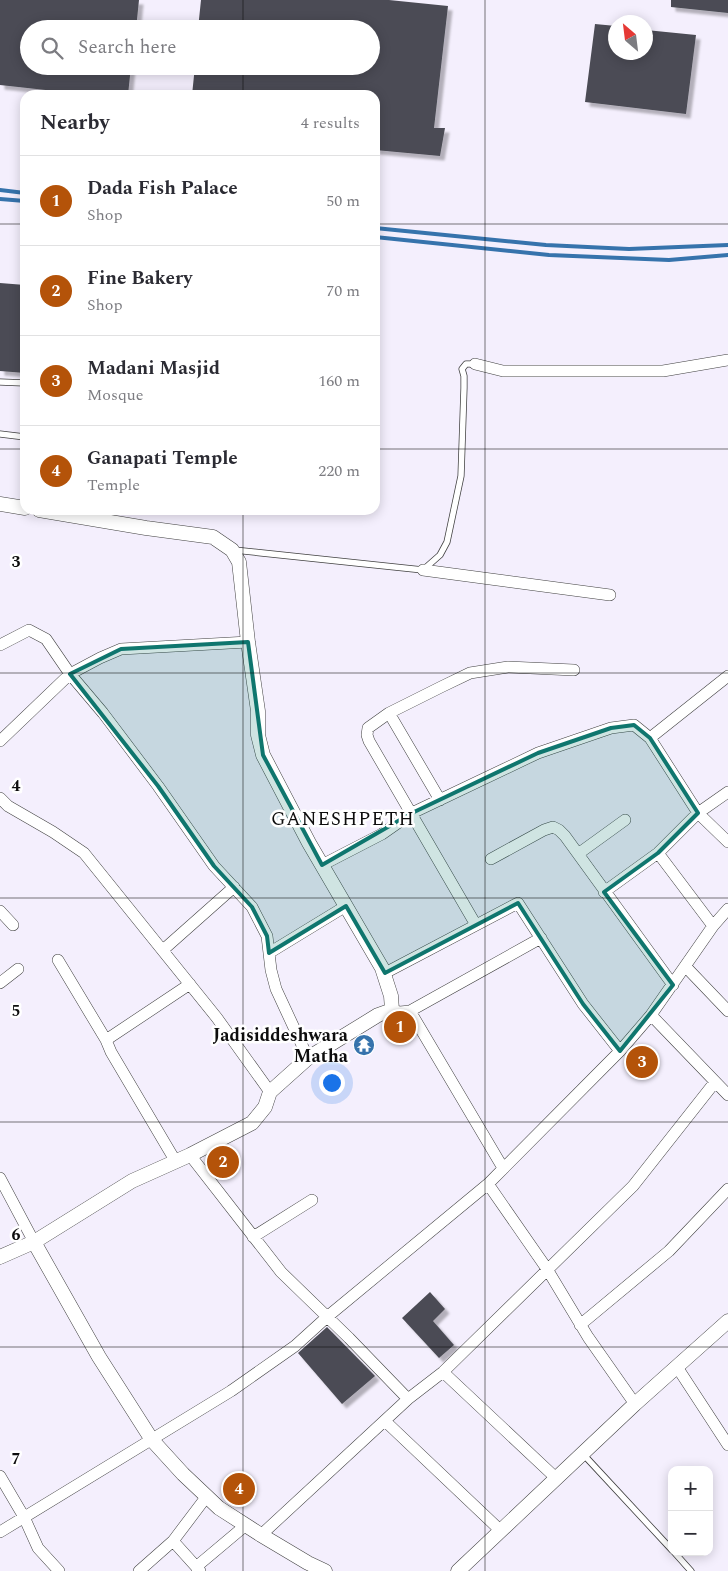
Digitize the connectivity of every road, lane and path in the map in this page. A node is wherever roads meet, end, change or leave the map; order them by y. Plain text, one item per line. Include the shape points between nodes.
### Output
1 (728, 360) edge
2 (476, 364) joint
3 (0, 382) edge
4 (20, 383) edge
5 (0, 434) edge
6 (20, 436) edge
7 (0, 504) edge
8 (20, 507) edge
9 (71, 515) edge
10 (232, 550) junction
11 (424, 570) junction
12 (610, 596) dead end
13 (248, 642) junction
14 (0, 645) edge
15 (574, 670) dead end
16 (70, 674) junction
17 (728, 676) edge
18 (389, 713) junction
19 (650, 738) junction
20 (0, 741) edge
21 (728, 792) edge
22 (0, 798) edge
23 (440, 800) junction
24 (412, 813) junction
25 (698, 813) junction
26 (625, 820) dead end
27 (728, 842) edge
28 (658, 853) junction
29 (578, 854) junction
30 (491, 859) dead end
31 (322, 865) junction
32 (234, 887) junction
33 (604, 892) junction
34 (346, 906) junction
35 (728, 909) edge
36 (0, 911) edge
37 (13, 925) dead end
38 (476, 925) junction
39 (714, 926) junction
40 (541, 938) junction
41 (163, 950) junction
42 (269, 952) junction
43 (58, 960) dead end
44 (685, 966) junction
45 (18, 969) dead end
46 (385, 973) junction
47 (0, 983) edge
48 (190, 984) junction
49 (673, 985) junction
50 (392, 1010) junction
51 (410, 1011) junction
52 (728, 1011) edge
53 (651, 1015) junction
54 (106, 1040) junction
55 (620, 1051) junction
56 (308, 1058) junction
57 (715, 1082) junction
58 (270, 1092) junction
59 (728, 1094) edge
60 (190, 1155) junction
61 (176, 1162) junction
62 (503, 1168) junction
63 (0, 1178) edge
64 (488, 1184) junction
65 (728, 1189) edge
66 (312, 1200) dead end
67 (253, 1236) junction
68 (34, 1242) junction
69 (0, 1257) edge
70 (547, 1269) junction
71 (327, 1317) junction
72 (728, 1321) edge
73 (580, 1325) junction
74 (677, 1367) junction
75 (443, 1372) junction
76 (408, 1400) junction
77 (635, 1404) junction
78 (385, 1421) junction
79 (152, 1440) junction
80 (728, 1444) edge
81 (583, 1454) junction
82 (0, 1476) edge
83 (557, 1478) junction
84 (207, 1496) junction
85 (24, 1517) junction
86 (246, 1525) junction
87 (501, 1531) junction
88 (0, 1532) edge
89 (261, 1535) junction
90 (173, 1541) junction
91 (668, 1546) edge
92 (678, 1556) edge
93 (198, 1569) edge
94 (59, 1571) edge
95 (139, 1571) edge
96 (325, 1571) edge
97 (458, 1571) edge
98 (691, 1571) edge

1 - 2 street via 663,371 503,372
2 - 11 lane via 466,364 462,369 461,476 447,542 440,555
3 - 4 lane
5 - 6 lane
7 - 8 street
9 - 10 street via 213,537
10 - 11 lane
10 - 13 street via 239,562
11 - 12 street
13 - 16 street via 121,649
13 - 31 street via 263,755
14 - 16 street via 29,630 46,640
15 - 18 street via 508,667 470,673
16 - 20 street
16 - 32 street via 158,786 214,866
17 - 19 street
18 - 23 street
18 - 24 street via 374,722 367,735
19 - 23 street via 634,724 611,728 538,753
19 - 25 street
21 - 25 street
22 - 41 street via 84,853
23 - 24 street
24 - 31 street via 382,834
24 - 38 street
25 - 27 street
25 - 28 street
26 - 29 street
28 - 33 street
28 - 39 street
29 - 30 street via 565,836 553,827
29 - 33 street
31 - 34 street
32 - 41 street
32 - 42 street via 256,913 268,936
33 - 49 street
34 - 42 street
34 - 46 street
35 - 39 street
36 - 37 street
38 - 40 street via 518,902
38 - 46 street
39 - 44 street
40 - 51 street
40 - 55 street via 583,1004
41 - 48 street
42 - 56 street via 276,989
43 - 54 street
44 - 49 street
44 - 52 street
45 - 47 street
46 - 50 street
48 - 54 street
48 - 58 street
49 - 53 street
50 - 51 street
50 - 56 street via 378,1015
51 - 62 street
53 - 55 street
53 - 57 street
54 - 61 street
55 - 62 street
56 - 58 street
57 - 59 street
57 - 70 street via 633,1186
58 - 60 street via 265,1107 252,1124
60 - 61 street
60 - 67 street
61 - 68 street via 132,1181
62 - 64 street
63 - 68 street
64 - 70 street
64 - 71 street
65 - 73 street via 669,1250
66 - 67 street
67 - 71 street via 281,1272
68 - 69 street
68 - 79 street via 99,1357
70 - 73 street
70 - 75 street
71 - 76 street
71 - 79 street via 295,1346 231,1391
72 - 74 street
73 - 77 street
74 - 77 street
74 - 80 street
75 - 76 street
75 - 83 street
76 - 78 street
77 - 81 street
78 - 87 street
78 - 89 street
79 - 84 street
79 - 85 street
81 - 83 street
81 - 91 lane
82 - 85 street
83 - 87 street
84 - 86 street
84 - 90 street
85 - 88 street
85 - 94 street via 38,1548
86 - 89 street
86 - 93 street
87 - 97 street
89 - 96 street
90 - 93 street
90 - 95 street
92 - 98 lane

